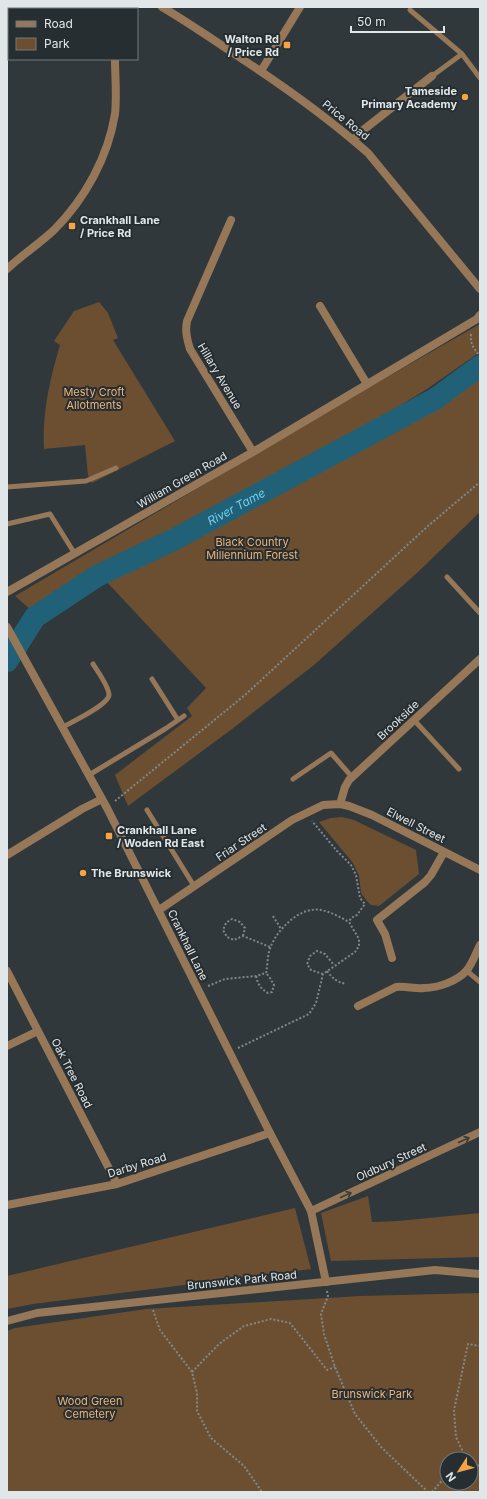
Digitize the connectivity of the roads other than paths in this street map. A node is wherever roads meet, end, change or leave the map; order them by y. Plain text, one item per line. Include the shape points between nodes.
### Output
1 (162, 7) edge
2 (300, 7) edge
3 (410, 10) dead end
4 (462, 54) junction
5 (115, 60) edge
6 (261, 71) junction
7 (432, 76) joint
8 (480, 78) edge
9 (353, 140) junction
10 (231, 220) dead end
11 (7, 269) edge
12 (480, 289) edge
13 (320, 306) dead end
14 (480, 315) edge
15 (367, 384) junction
16 (253, 452) junction
17 (116, 468) dead end
18 (7, 488) edge
19 (7, 524) edge
20 (74, 554) junction
21 (446, 577) dead end
22 (7, 592) edge
23 (480, 613) edge
24 (9, 630) edge
25 (480, 659) edge
26 (92, 664) dead end
27 (152, 679) dead end
28 (184, 716) dead end
29 (178, 720) junction
30 (414, 720) junction
31 (63, 727) junction
32 (459, 769) dead end
33 (89, 775) junction
34 (352, 777) junction
35 (294, 779) dead end
36 (102, 799) junction
37 (340, 804) junction
38 (147, 810) dead end
39 (444, 852) junction
40 (7, 855) edge
41 (480, 860) edge
42 (478, 869) edge
43 (194, 886) junction
44 (159, 910) junction
45 (479, 950) edge
46 (392, 958) dead end
47 (7, 971) edge
48 (467, 971) junction
49 (480, 982) edge
50 (358, 1006) dead end
51 (38, 1031) junction
52 (7, 1046) edge
53 (480, 1132) edge
54 (270, 1133) junction
55 (117, 1184) junction
56 (7, 1205) edge
57 (311, 1211) junction
58 (480, 1274) edge
59 (326, 1282) junction
60 (7, 1321) edge

1 - 6 street, Price Road
2 - 6 street
3 - 4 lane
4 - 7 lane
4 - 8 lane
5 - 11 street via 115,113 98,169 71,212 53,231
6 - 9 street, Price Road via 326,117
7 - 9 street
9 - 12 street, Price Road via 368,153
10 - 16 street, Hillary Avenue via 188,321 187,339
13 - 15 street
14 - 15 street, William Green Road
15 - 16 street, William Green Road
16 - 20 street, William Green Road
17 - 18 lane via 86,481
19 - 20 lane via 50,514
20 - 22 street, William Green Road
21 - 23 lane
24 - 31 street, Crankhall Lane
25 - 30 street, Brookside
26 - 31 lane via 106,686 108,697 94,710
27 - 29 lane
28 - 29 lane
29 - 33 lane
30 - 32 lane
30 - 34 street, Brookside
31 - 33 street, Crankhall Lane
33 - 36 street, Crankhall Lane
34 - 35 lane via 331,753
34 - 37 street, Brookside via 345,786
36 - 40 street
36 - 44 street, Crankhall Lane
37 - 39 street, Elwell Street via 372,815
37 - 43 street, Friar Street via 323,805 306,812
38 - 43 lane
39 - 42 street, Elwell Street
39 - 46 street via 425,882 377,920 386,934
41 - 42 street
43 - 44 street, Friar Street
44 - 54 street, Crankhall Lane
45 - 48 street
47 - 51 street, Oak Tree Road
48 - 49 lane
48 - 50 street via 441,986 396,987
51 - 52 street
51 - 55 street, Oak Tree Road
57 -> 53 street, Oldbury Street
54 - 55 street, Darby Road
54 - 57 street, Crankhall Lane
55 - 56 street, Darby Road
57 - 59 street, Crankhall Lane
58 - 59 street, Brunswick Park Road via 435,1270
59 - 60 street, Brunswick Park Road via 37,1313

